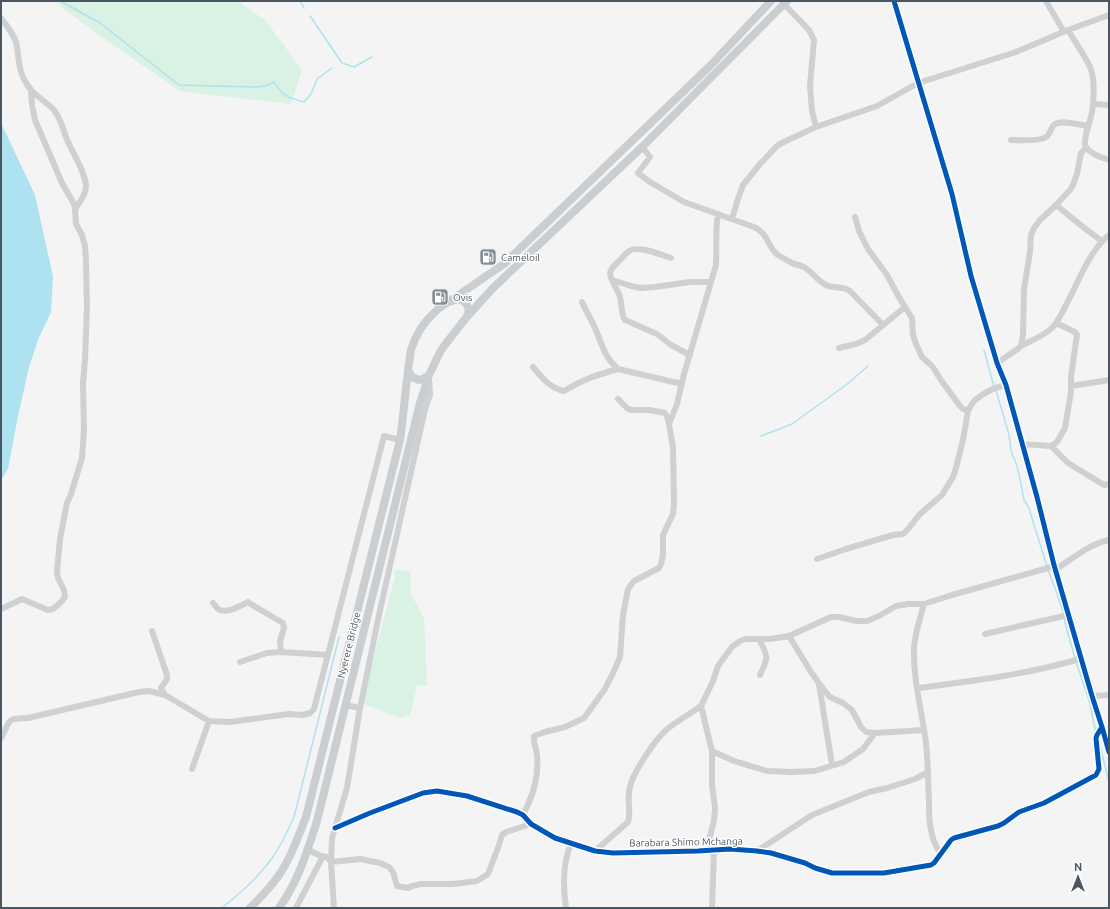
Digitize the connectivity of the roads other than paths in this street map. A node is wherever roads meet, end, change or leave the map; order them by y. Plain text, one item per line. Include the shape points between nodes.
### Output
1 (771, 1) edge
2 (894, 1) edge
3 (1046, 1) edge
4 (786, 3) edge
5 (1109, 14) edge
6 (1, 18) edge
7 (1066, 31) junction
8 (918, 83) junction
9 (31, 90) junction
10 (1094, 104) junction
11 (1109, 105) edge
12 (816, 126) junction
13 (1088, 126) junction
14 (1011, 140) dead end
15 (642, 147) junction
16 (1086, 148) junction
17 (1109, 160) edge
18 (1056, 205) junction
19 (75, 209) junction
20 (718, 214) junction
21 (855, 217) dead end
22 (732, 219) junction
23 (1109, 235) edge
24 (1102, 241) junction
25 (671, 258) dead end
26 (612, 280) junction
27 (710, 282) junction
28 (449, 302) junction
29 (582, 302) dead end
30 (906, 307) junction
31 (466, 320) junction
32 (1056, 323) junction
33 (883, 325) junction
34 (1021, 346) junction
35 (839, 348) dead end
36 (690, 355) junction
37 (997, 362) junction
38 (408, 366) junction
39 (533, 367) dead end
40 (618, 369) junction
41 (429, 375) junction
42 (1109, 380) edge
43 (682, 384) junction
44 (1006, 386) junction
45 (1071, 386) junction
46 (618, 399) dead end
47 (968, 411) junction
48 (669, 424) junction
49 (400, 440) junction
50 (1022, 444) junction
51 (1051, 446) junction
52 (1109, 484) edge
53 (1109, 540) edge
54 (817, 559) dead end
55 (1054, 567) junction
56 (213, 603) dead end
57 (924, 604) junction
58 (1, 609) edge
59 (1069, 616) junction
60 (152, 631) dead end
61 (985, 634) dead end
62 (789, 636) junction
63 (759, 639) junction
64 (281, 652) junction
65 (328, 655) junction
66 (1080, 657) junction
67 (240, 662) dead end
68 (760, 675) dead end
69 (818, 682) junction
70 (918, 688) junction
71 (165, 695) junction
72 (1109, 695) edge
73 (1092, 696) junction
74 (346, 705) junction
75 (701, 706) junction
76 (360, 708) junction
77 (209, 722) junction
78 (1102, 727) junction
79 (924, 730) junction
80 (875, 733) junction
81 (1, 738) edge
82 (712, 751) junction
83 (1109, 752) edge
84 (832, 765) junction
85 (192, 769) dead end
86 (928, 772) junction
87 (523, 815) junction
88 (531, 824) junction
89 (335, 828) junction
90 (571, 844) junction
91 (308, 850) junction
92 (711, 850) junction
93 (595, 851) junction
94 (757, 851) junction
95 (941, 854) junction
96 (321, 856) junction
97 (331, 862) junction
98 (250, 908) edge
99 (279, 908) edge
100 (296, 908) edge
101 (334, 908) edge
102 (566, 908) edge
103 (712, 908) edge

1 - 28 main road, Nyerere Bridge via 711,65 504,264
2 - 8 street
3 - 7 street
4 - 12 street via 809,30 814,40 810,86
4 - 15 main road, Nyerere Bridge
5 - 7 street
6 - 9 street via 14,37 18,64
7 - 8 street via 1016,52
7 - 10 street via 1091,70
8 - 12 street via 877,106
8 - 37 street via 952,194 971,276
9 - 19 street via 35,120
9 - 19 street via 54,110 60,119 85,181 84,195
10 - 11 street
10 - 13 street
12 - 22 street via 778,145 760,164 743,185
13 - 14 street via 1056,123 1046,137 1038,140
13 - 16 street
15 - 20 street via 650,157 638,173 684,202
15 - 31 main road, Nyerere Bridge via 492,289
16 - 17 street
16 - 18 street via 1081,153 1073,186
18 - 24 street
18 - 34 street via 1040,220 1031,235 1024,289
19 - 58 street via 75,222 83,240 86,261 84,430 82,460 67,504 60,539 57,575 65,597 53,609 48,610 22,599
20 - 22 street
20 - 27 street via 716,265
21 - 30 street via 868,249 887,274
22 - 33 street via 761,230 777,254 803,267 823,284 850,291
23 - 24 street
24 - 32 street via 1085,266
25 - 26 street via 634,249 610,271
26 - 27 street via 642,288
26 - 36 street via 620,296 625,320 657,334
27 - 36 street
28 - 31 main road via 458,299 467,304 469,311
28 - 38 main road, Nyerere Bridge via 438,309 420,328
29 - 40 street via 603,350 611,364
30 - 33 street
30 - 47 street via 912,318 916,344 922,357 932,366 960,406
31 - 41 main road, Nyerere Bridge via 441,350
32 - 34 street via 1041,336
32 - 45 street via 1077,335
33 - 35 street via 865,340
34 - 37 street
36 - 43 street
37 - 44 street
38 - 41 main road via 409,374 415,379 423,379
38 - 49 main road, Nyerere Bridge
39 - 40 street via 546,382 564,391 593,376
40 - 43 street
41 - 74 main road, Nyerere Bridge
41 - 76 street via 430,395
42 - 45 street
43 - 48 street
44 - 47 street via 985,393
44 - 50 street
45 - 51 street via 1065,428 1057,442
46 - 48 street via 628,409 664,413
47 - 54 street via 953,477 942,495 920,514 903,534 868,542
48 - 87 street via 673,447 674,504 673,514 663,535 661,564 659,568 634,581 628,590 623,615 620,657 604,689 584,718 565,727 534,736 537,775 534,792
49 - 65 street via 384,436
49 - 98 main road, Nyerere Bridge via 306,817 274,882
50 - 51 street
50 - 55 street
51 - 52 street via 1068,463 1104,485
53 - 55 street
55 - 57 street
55 - 59 street
56 - 64 street via 222,610 234,609 248,602 283,623
57 - 62 street via 896,606 867,621 831,617
57 - 70 street via 914,648
59 - 61 street
59 - 66 street
60 - 71 street via 167,678 162,688
62 - 63 street
62 - 69 street
63 - 68 street via 767,657
63 - 75 street via 746,639 732,647 718,666
64 - 65 street
64 - 67 street via 267,653
65 - 77 street via 314,709 310,713
66 - 70 street via 1070,662 1025,673
66 - 73 street
69 - 80 street via 830,697 852,710 863,730
69 - 84 street
70 - 79 street
71 - 77 street
71 - 81 street via 139,692 28,718 13,719 9,721
72 - 73 street
73 - 78 street
74 - 76 street
74 - 91 main road, Nyerere Bridge
75 - 82 street
75 - 93 street via 675,723 659,738 639,766 630,787 628,822
76 - 89 street via 346,788
77 - 85 street
78 - 83 street
78 - 95 street, Barabara Shimo Mchanga via 1096,738 1099,769 1096,775 1044,803 1019,812 998,826 950,840
79 - 80 street
79 - 86 street
80 - 84 street via 863,749 844,762
82 - 84 street via 767,771 815,771
82 - 92 street via 715,808 708,840
86 - 94 street via 915,779 869,792 812,815
86 - 95 street via 930,825 936,848
87 - 88 street, Barabara Shimo Mchanga
87 - 89 street, Barabara Shimo Mchanga via 512,809 467,796 437,791 423,793 375,810
88 - 90 street, Barabara Shimo Mchanga
88 - 97 street via 502,835 488,874 477,881 421,884 406,888 397,886 393,872 380,863 360,859
89 - 97 street
90 - 93 street, Barabara Shimo Mchanga
90 - 102 street via 564,866
91 - 96 street
91 - 99 main road, Nyerere Bridge via 301,870
92 - 93 street, Barabara Shimo Mchanga via 613,853
92 - 94 street, Barabara Shimo Mchanga
92 - 103 street
94 - 95 street, Barabara Shimo Mchanga via 771,853 832,873 884,873 927,866 934,863
96 - 97 street via 327,857
96 - 100 street
97 - 101 street

